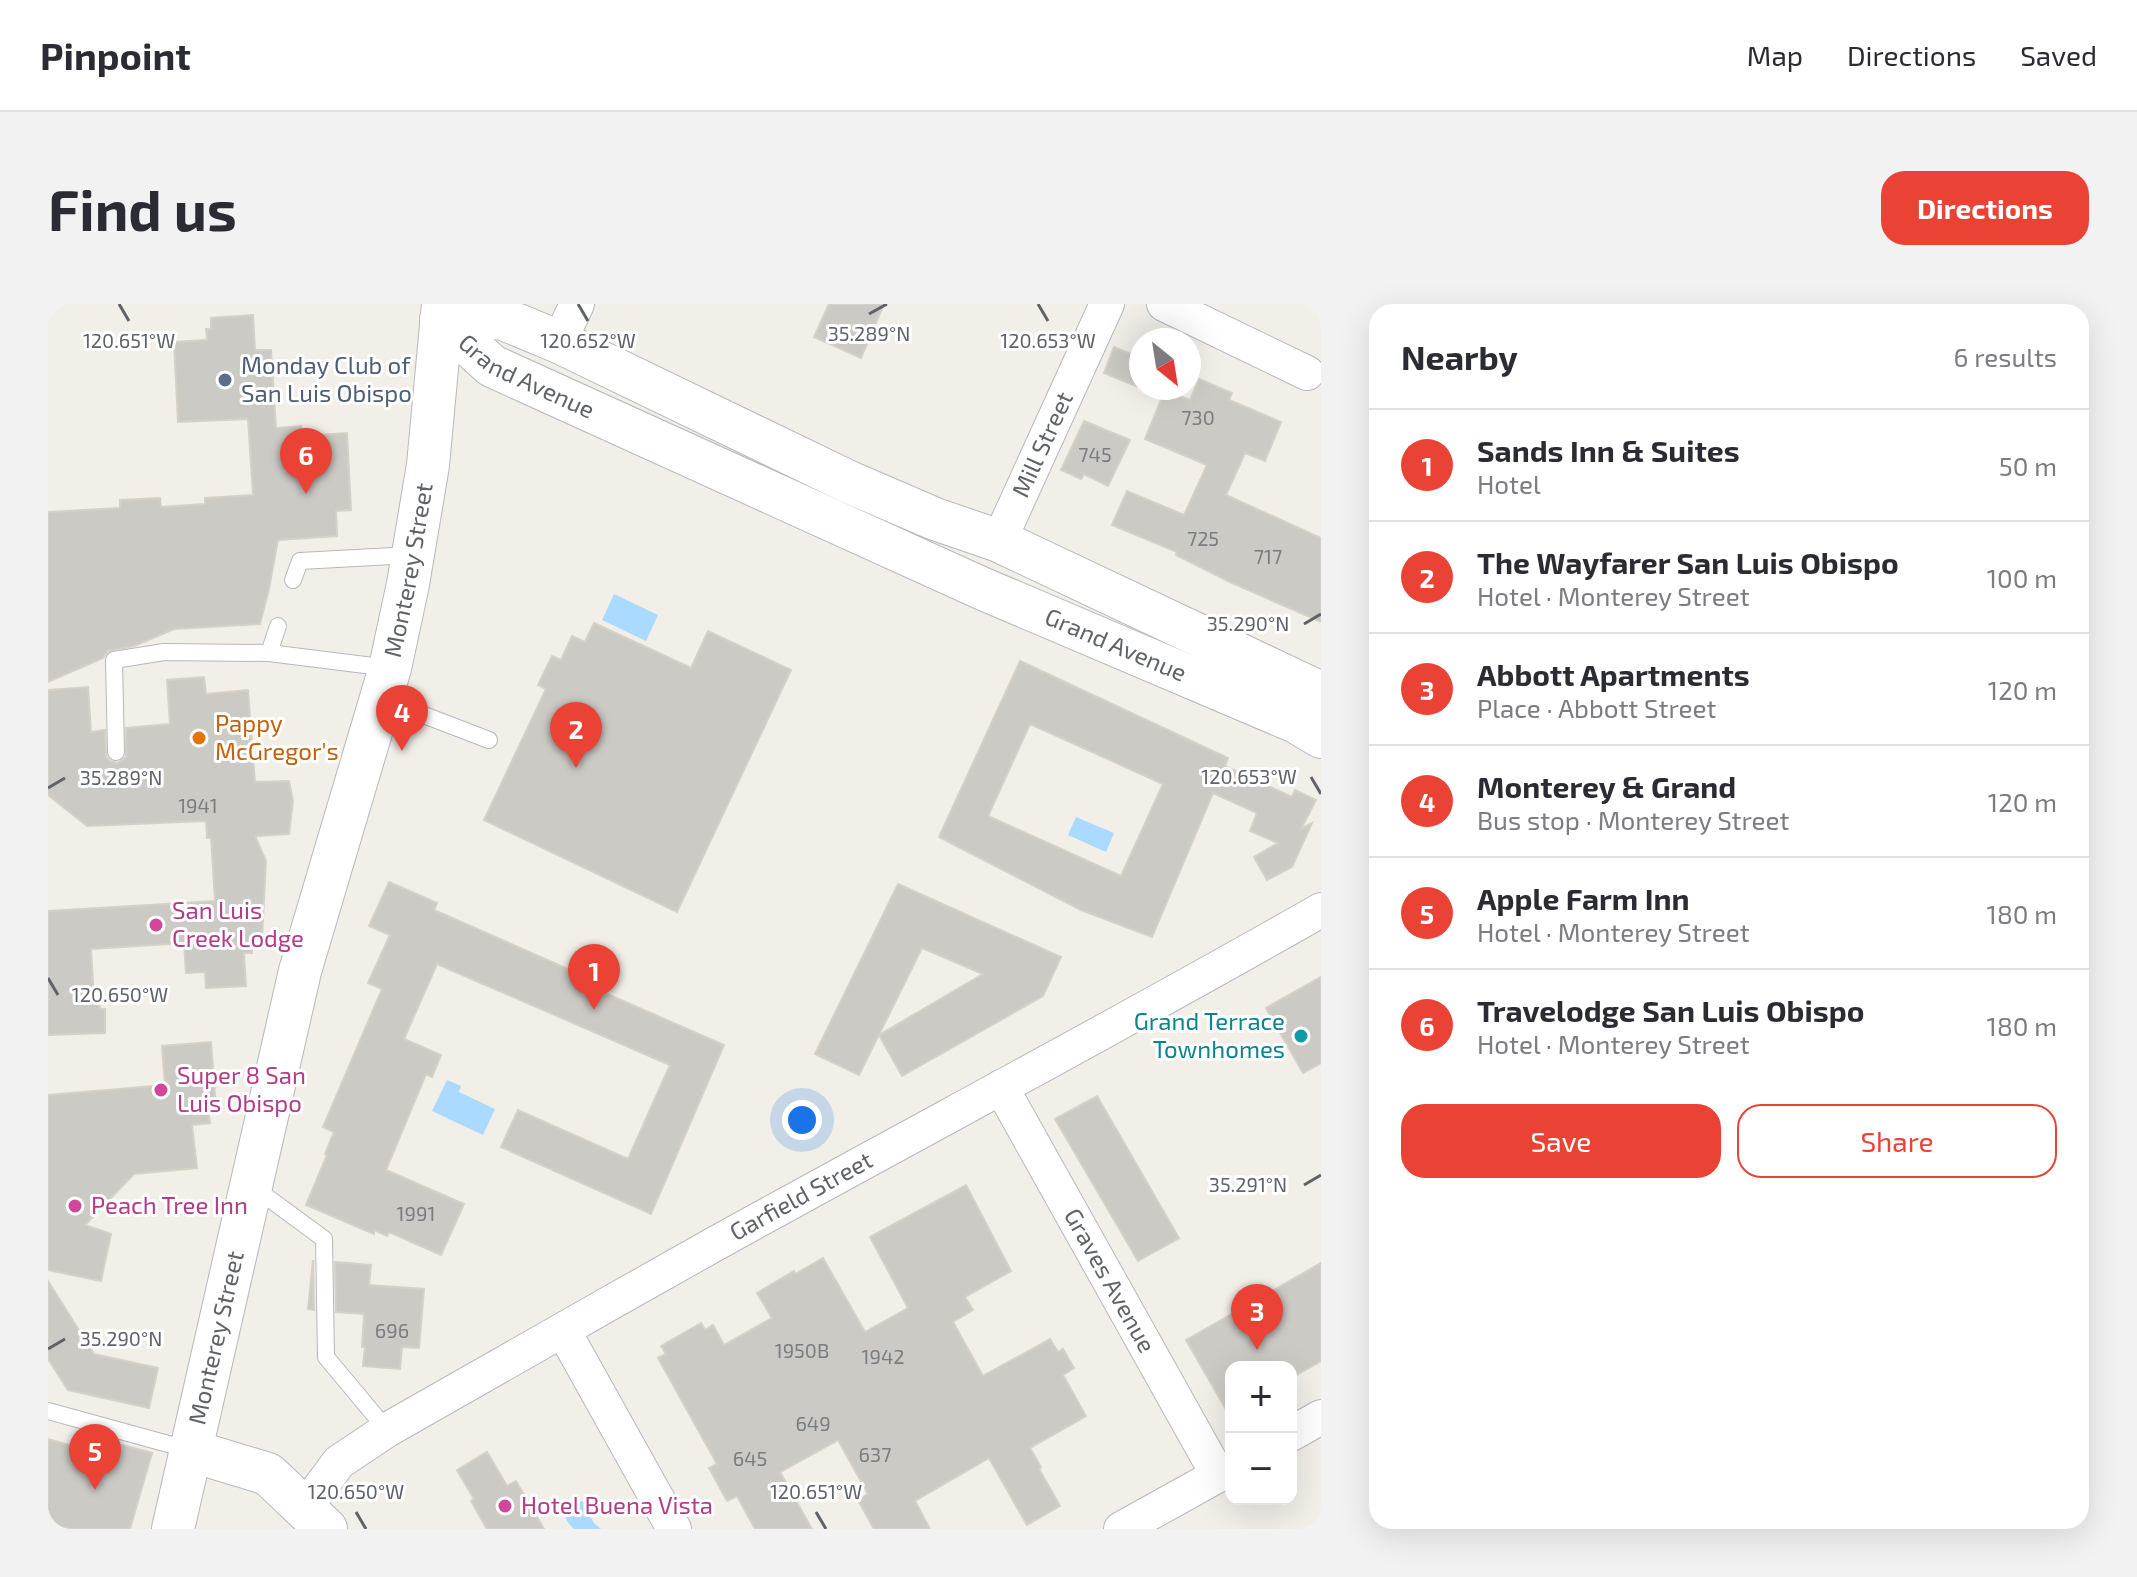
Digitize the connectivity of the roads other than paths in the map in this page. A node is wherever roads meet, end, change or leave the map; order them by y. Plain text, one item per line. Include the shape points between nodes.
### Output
1 (577, 304) edge
2 (1107, 304) edge
3 (1164, 304) edge
4 (442, 312) edge
5 (559, 342) junction
6 (1307, 373) dead end
7 (999, 541) junction
8 (413, 555) junction
9 (293, 580) dead end
10 (981, 588) junction
11 (278, 626) dead end
12 (269, 653) junction
13 (386, 683) junction
14 (1321, 693) edge
15 (1321, 737) edge
16 (489, 740) dead end
17 (116, 752) dead end
18 (1321, 910) edge
19 (1001, 1087) junction
20 (251, 1185) junction
21 (563, 1330) junction
22 (48, 1411) edge
23 (1321, 1417) edge
24 (387, 1430) junction
25 (1293, 1433) edge
26 (192, 1451) junction
27 (1225, 1471) edge
28 (315, 1519) edge
29 (173, 1529) edge
30 (674, 1529) edge
31 (1121, 1529) edge

1 - 5 street
2 - 7 street, Mill Street
3 - 6 street
4 - 5 street, Grand Avenue via 501,318
4 - 8 street, Monterey Street via 428,465
4 - 10 street, Grand Avenue via 492,366
5 - 7 street, Grand Avenue via 900,506
7 - 10 street
7 - 14 street, Grand Avenue
8 - 9 lane via 300,561
8 - 13 street, Monterey Street
10 - 15 street, Grand Avenue
11 - 12 lane
12 - 13 lane
12 - 17 lane via 164,652 114,660
13 - 16 lane
13 - 20 street, Monterey Street via 300,971
18 - 19 street, Garfield Street
19 - 21 street, Garfield Street
19 - 27 street, Graves Avenue
20 - 24 lane via 324,1239 326,1357
20 - 26 street, Monterey Street
21 - 24 street, Garfield Street
21 - 30 street
22 - 26 lane
23 - 25 street
24 - 28 street, Garfield Street via 339,1462
26 - 28 street via 268,1474
26 - 29 street, Monterey Street
27 - 31 street

